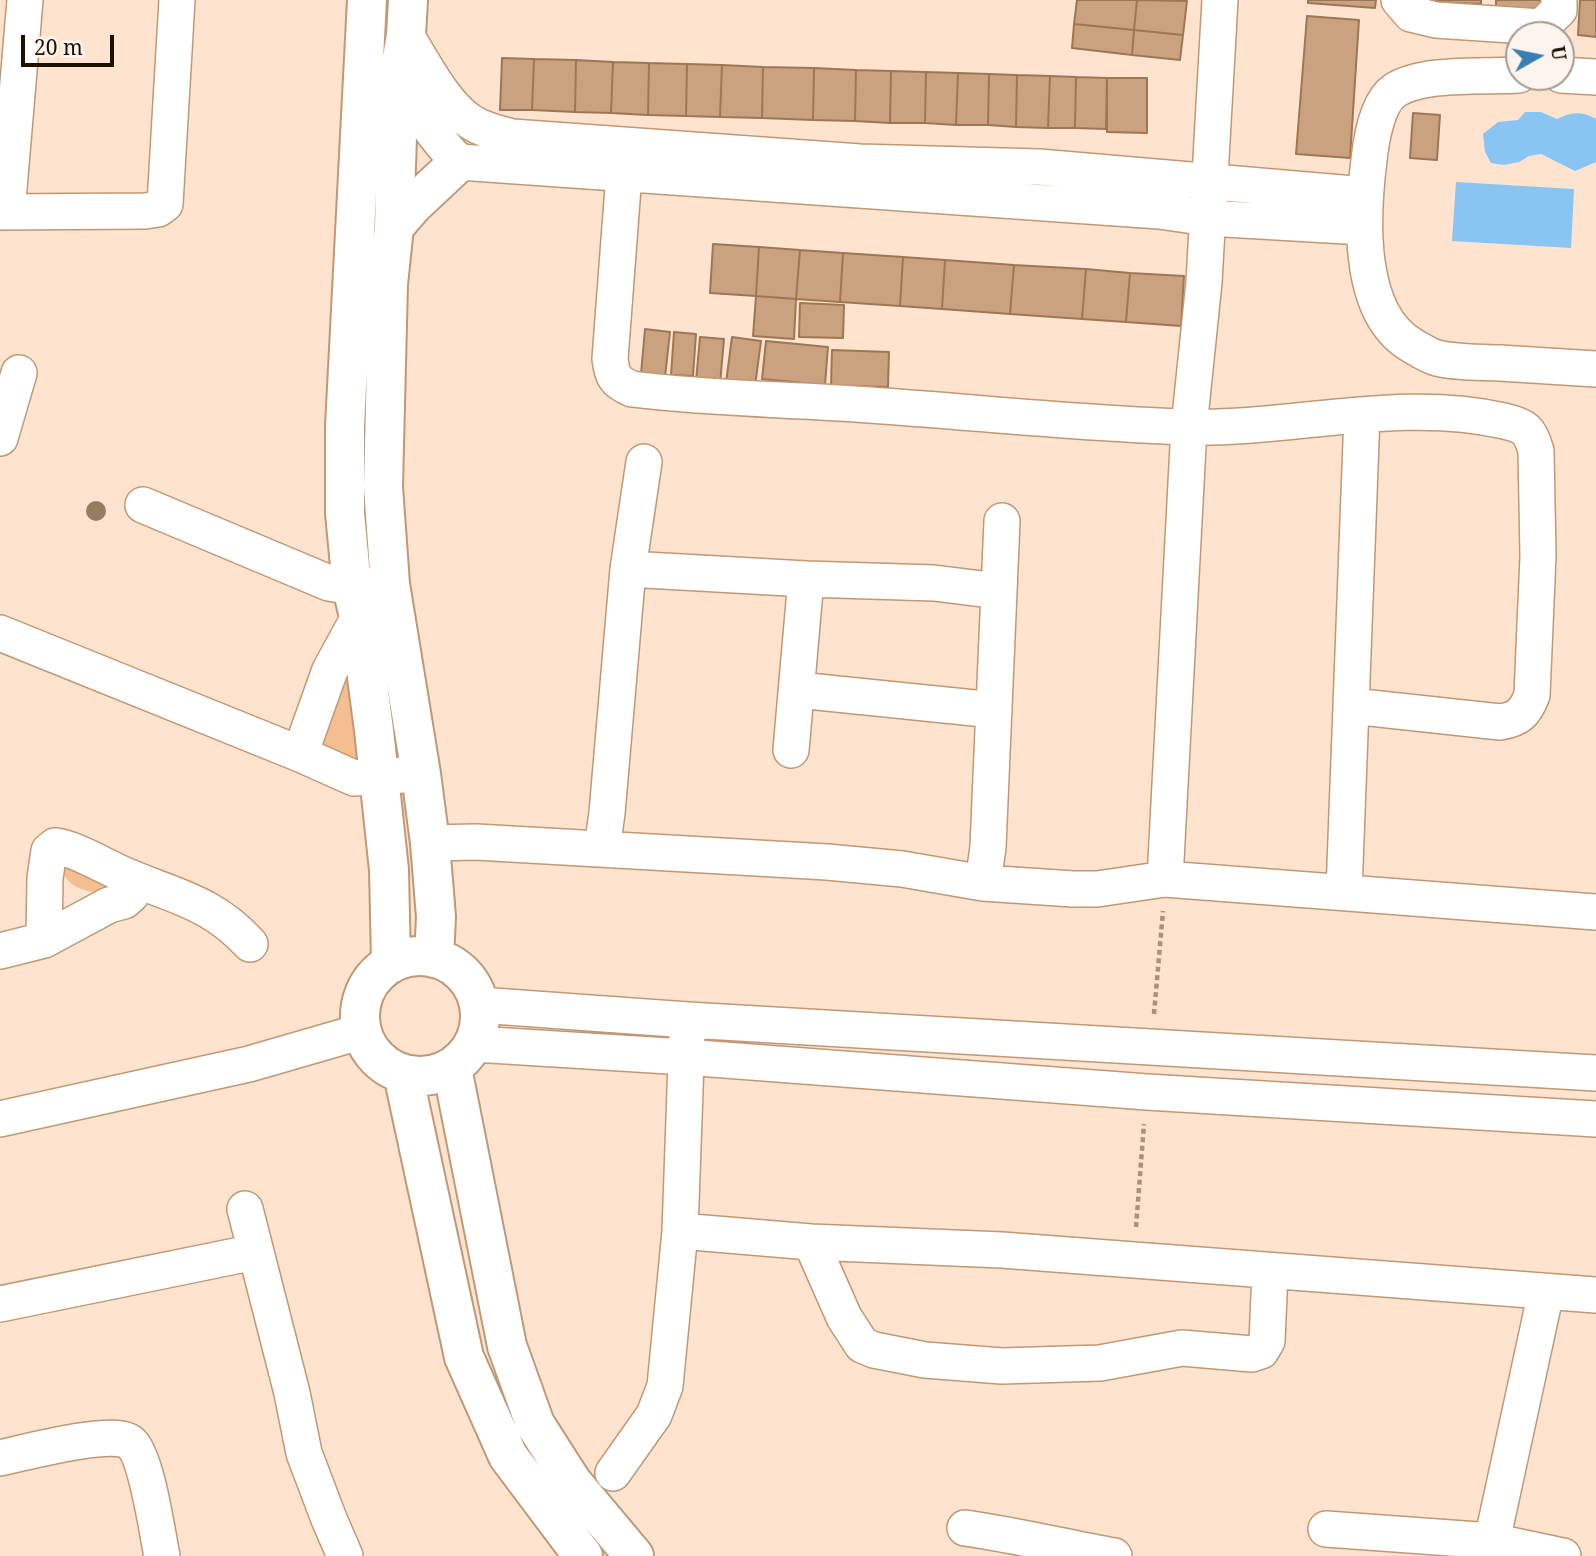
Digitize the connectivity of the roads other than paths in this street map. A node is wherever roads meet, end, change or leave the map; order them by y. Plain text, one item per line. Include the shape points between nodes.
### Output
1 (25, 0) edge
2 (177, 0) edge
3 (367, 0) edge
4 (1220, 0) edge
5 (1399, 0) edge
6 (1559, 0) edge
7 (407, 17) edge
8 (382, 74) junction
9 (1505, 75) edge
10 (1575, 76) edge
11 (1596, 77) edge
12 (459, 162) junction
13 (624, 174) junction
14 (1211, 183) junction
15 (1364, 211) junction
16 (3, 212) edge
17 (1209, 218) junction
18 (394, 227) junction
19 (371, 283) junction
20 (1469, 362) junction
21 (1596, 369) edge
22 (19, 373) dead end
23 (1468, 414) junction
24 (1362, 415) junction
25 (1189, 427) junction
26 (0, 438) edge
27 (644, 462) dead end
28 (143, 505) dead end
29 (1002, 522) dead end
30 (628, 569) junction
31 (806, 579) junction
32 (390, 583) junction
33 (998, 591) junction
34 (356, 602) junction
35 (0, 634) edge
36 (798, 690) junction
37 (1352, 706) junction
38 (994, 710) junction
39 (791, 750) dead end
40 (300, 754) junction
41 (421, 774) junction
42 (377, 778) junction
43 (430, 842) junction
44 (601, 849) junction
45 (1166, 879) junction
46 (137, 881) junction
47 (982, 883) junction
48 (1344, 892) junction
49 (1596, 912) edge
50 (44, 940) junction
51 (250, 944) dead end
52 (0, 951) edge
53 (434, 958) junction
54 (391, 962) junction
55 (479, 1005) junction
56 (688, 1020) junction
57 (363, 1031) junction
58 (1151, 1048) junction
59 (463, 1056) junction
60 (685, 1057) junction
61 (1596, 1073) edge
62 (403, 1074) junction
63 (1147, 1092) junction
64 (0, 1119) edge
65 (1596, 1119) edge
66 (245, 1209) dead end
67 (680, 1231) junction
68 (811, 1241) junction
69 (255, 1252) junction
70 (1270, 1271) junction
71 (1546, 1292) junction
72 (1596, 1295) edge
73 (0, 1304) edge
74 (0, 1458) edge
75 (613, 1473) dead end
76 (965, 1528) dead end
77 (1326, 1529) dead end
78 (1488, 1548) edge
79 (162, 1556) edge
80 (345, 1556) edge
81 (583, 1556) edge
82 (634, 1556) edge
83 (1114, 1556) edge
84 (1563, 1556) edge

1 - 16 street
2 - 16 street via 165,204 145,211
3 - 8 street
4 - 14 street
5 - 6 street via 1411,14 1436,20 1541,27 1559,10
7 - 8 street
7 - 14 street via 451,104 471,122 512,136 860,162 1039,167
8 - 12 street
8 - 18 street
8 - 19 street
9 - 15 street via 1434,78 1391,93 1371,141
10 - 11 street
12 - 13 street
12 - 18 street
13 - 17 street
13 - 25 street via 610,359 618,383 666,393
14 - 15 street
14 - 17 street
15 - 17 street
15 - 20 street via 1373,288 1392,331 1435,358
17 - 25 street
18 - 19 street
19 - 32 street
19 - 34 street via 345,472
20 - 21 street
20 - 23 street
22 - 26 street
23 - 24 street
23 - 37 street via 1521,425 1536,451 1538,556 1532,695 1516,719 1500,722
24 - 25 street
24 - 37 street
25 - 45 street
27 - 30 street
28 - 34 street via 329,583
29 - 33 street
30 - 31 street
30 - 44 street
31 - 33 street via 934,583
31 - 36 street
32 - 34 street
32 - 41 street
33 - 38 street
34 - 40 street
34 - 42 street
35 - 40 street
36 - 38 street
36 - 39 street
37 - 48 street
38 - 47 street
40 - 42 street via 354,778
41 - 42 street
41 - 43 street
42 - 54 street via 389,870
43 - 44 street
43 - 53 street
44 - 47 street via 827,862
45 - 47 street via 1097,889
45 - 48 street
46 - 50 street via 124,901
46 - 50 street via 60,846 52,848 45,878
46 - 51 street via 198,902
48 - 49 street
50 - 52 street
53 - 54 street
53 - 55 street via 463,975
54 - 57 street via 363,997
55 - 56 street
55 - 59 street via 480,1024
56 - 58 street
56 - 60 street
57 - 62 street via 375,1057
57 - 64 street via 249,1064
58 - 61 street
58 - 63 street
59 - 60 street
59 - 62 street via 436,1074
59 - 82 street via 507,1346 536,1423 572,1482
60 - 63 street
60 - 67 street
62 - 81 street via 464,1357 508,1457
63 - 65 street
66 - 69 street
67 - 68 street
67 - 75 street via 665,1386 654,1415
68 - 70 street
68 - 70 street via 844,1317 862,1345 967,1365 1100,1363 1182,1348 1252,1354 1261,1351 1267,1341
69 - 73 street
69 - 80 street via 304,1453
70 - 71 street
71 - 72 street
71 - 78 street
74 - 79 street via 94,1439 119,1436 130,1441 145,1475
76 - 83 street
77 - 78 street
78 - 84 street

